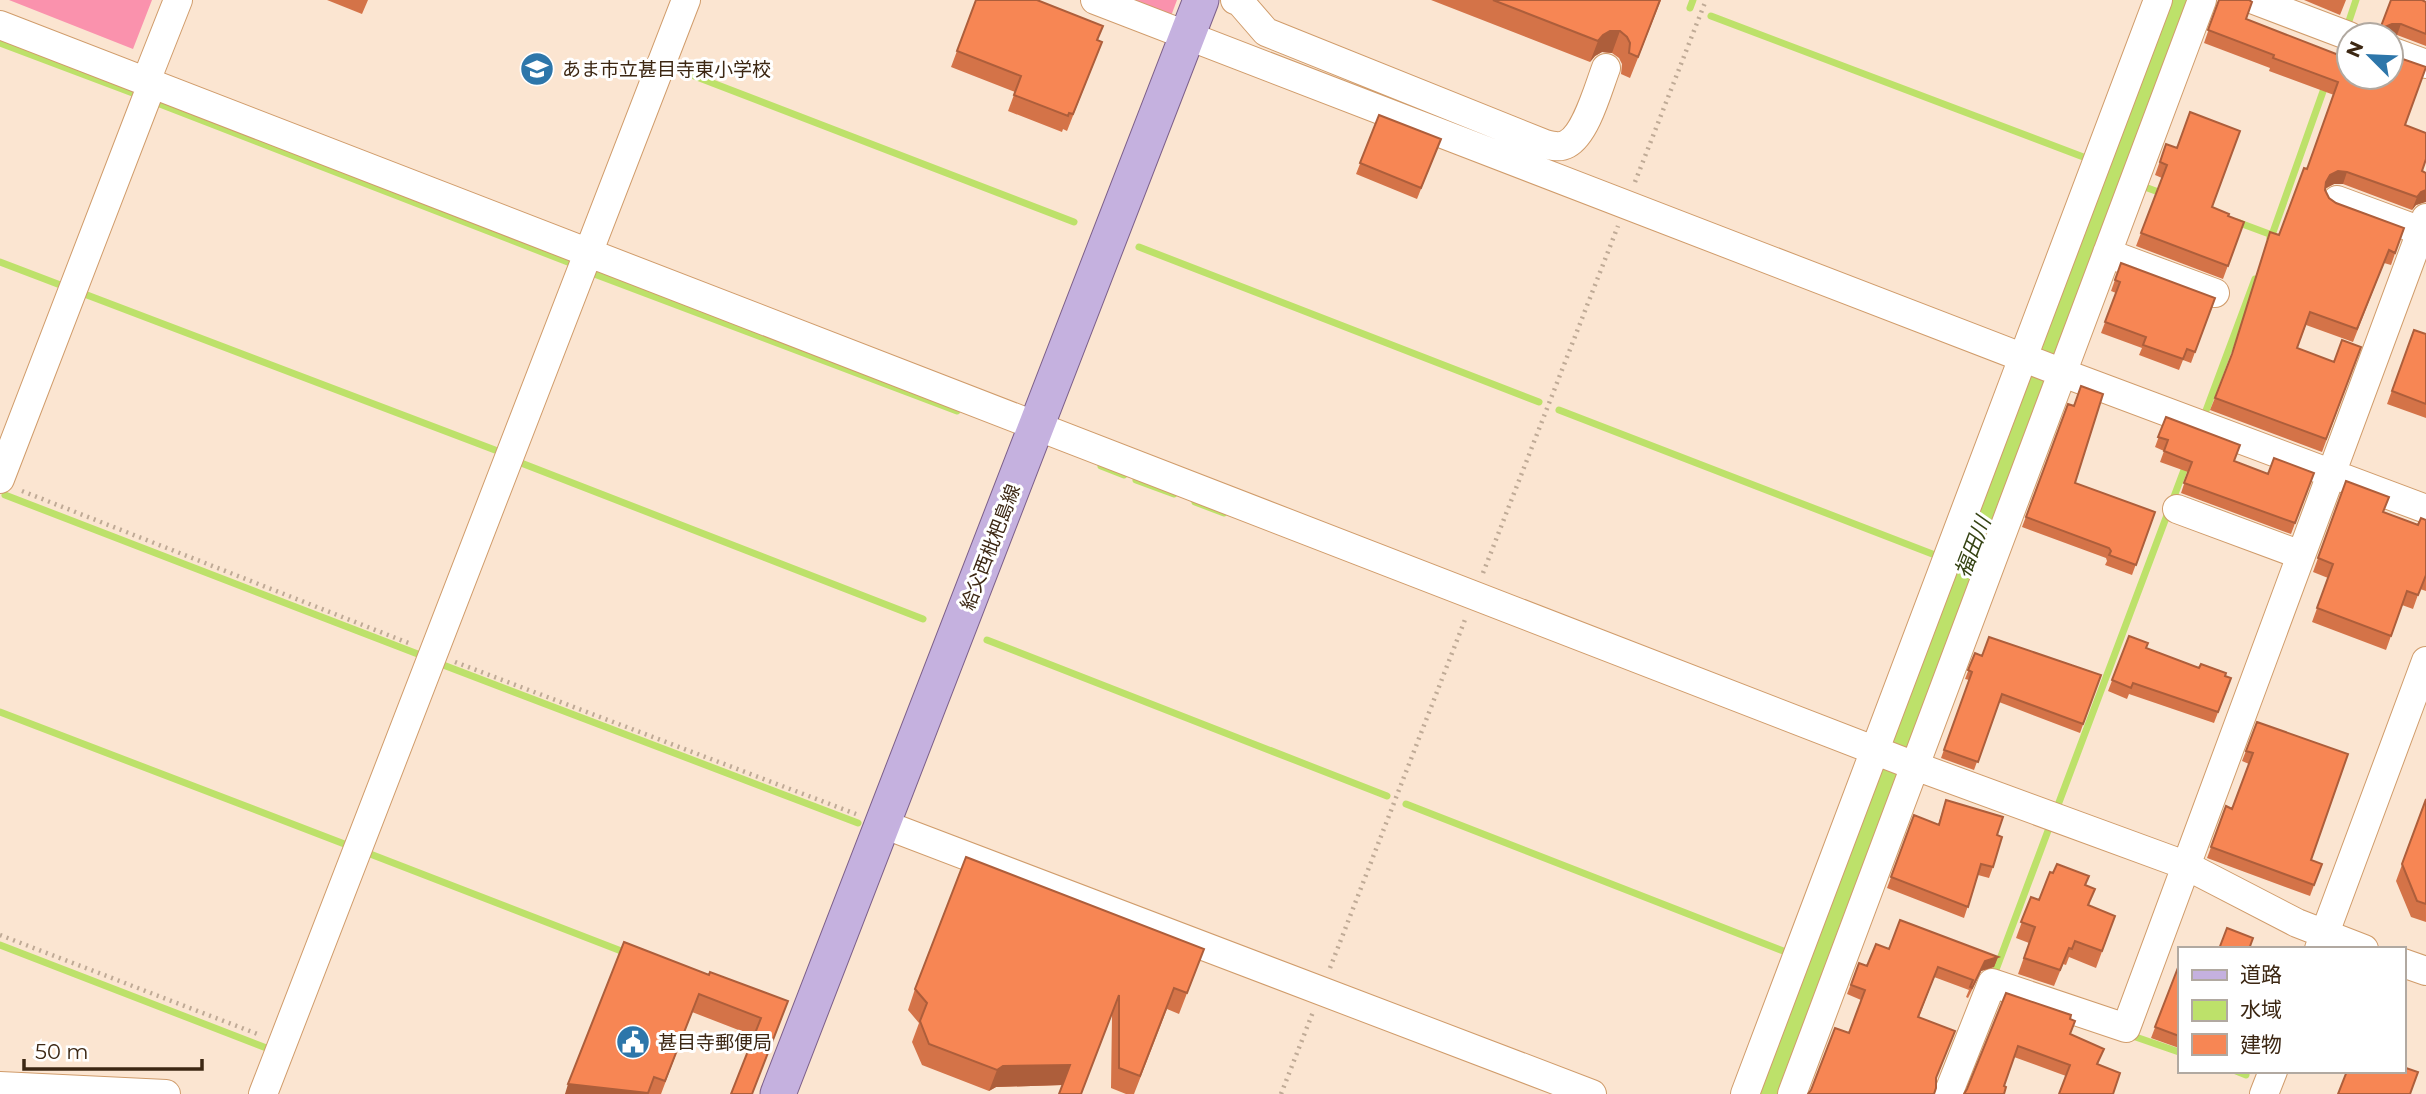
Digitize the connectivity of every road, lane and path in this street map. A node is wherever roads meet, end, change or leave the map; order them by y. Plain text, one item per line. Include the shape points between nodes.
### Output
1 (178, 0) edge
2 (686, 0) edge
3 (1095, 0) edge
4 (1201, 0) edge
5 (1706, 0) edge
6 (2158, 0) edge
7 (2203, 0) edge
8 (2254, 0) edge
9 (1243, 3) edge
10 (0, 25) edge
11 (2335, 31) edge
12 (1187, 36) junction
13 (2405, 56) edge
14 (2426, 64) edge
15 (1606, 68) dead end
16 (149, 82) junction
17 (2337, 200) edge
18 (1627, 204) junction
19 (2423, 225) edge
20 (588, 252) junction
21 (2108, 253) junction
22 (2216, 293) dead end
23 (2026, 358) junction
24 (2063, 373) junction
25 (1037, 426) junction
26 (2331, 474) junction
27 (6, 483) edge
28 (2177, 509) dead end
29 (2426, 509) edge
30 (2301, 555) junction
31 (1475, 596) junction
32 (433, 653) junction
33 (2426, 661) edge
34 (1878, 752) junction
35 (1915, 766) junction
36 (883, 824) junction
37 (2185, 865) junction
38 (0, 935) edge
39 (2321, 941) edge
40 (2353, 947) edge
41 (2405, 964) edge
42 (2426, 971) edge
43 (1321, 991) junction
44 (282, 1044) junction
45 (2272, 1073) edge
46 (0, 1086) edge
47 (166, 1094) edge
48 (263, 1094) edge
49 (778, 1094) edge
50 (1281, 1094) edge
51 (1592, 1094) edge
52 (1745, 1094) edge
53 (1792, 1094) edge
54 (1948, 1094) edge
55 (2264, 1094) edge

1 - 16 street
2 - 20 street
3 - 12 street
4 - 12 main road, 給父西枇杷島線
5 - 18 path
6 - 23 street
7 - 21 street
8 - 11 street
9 - 15 street via 1266,33 1557,147 1577,135
10 - 16 street
12 - 18 street
12 - 25 main road, 給父西枇杷島線
13 - 14 street
16 - 20 street
16 - 27 street
17 - 19 street
18 - 23 street
18 - 31 path
19 - 26 street
20 - 25 street
20 - 32 street
21 - 22 street
21 - 24 street
23 - 24 street
23 - 34 street
24 - 26 street
24 - 35 street
25 - 31 street
25 - 36 main road, 給父西枇杷島線
26 - 29 street
26 - 30 street
27 - 32 path
28 - 30 street
30 - 37 street
31 - 34 street
31 - 43 path
32 - 36 path
32 - 44 street
33 - 39 street
34 - 35 street
34 - 52 street
35 - 37 street
35 - 53 street
36 - 43 street
36 - 49 main road, 給父西枇杷島線
37 - 39 street via 2297,923
37 - 54 street via 2126,1028 1992,983
38 - 44 path
39 - 40 street
41 - 42 street
43 - 50 path
43 - 51 street
44 - 48 street
45 - 55 street
46 - 47 street

